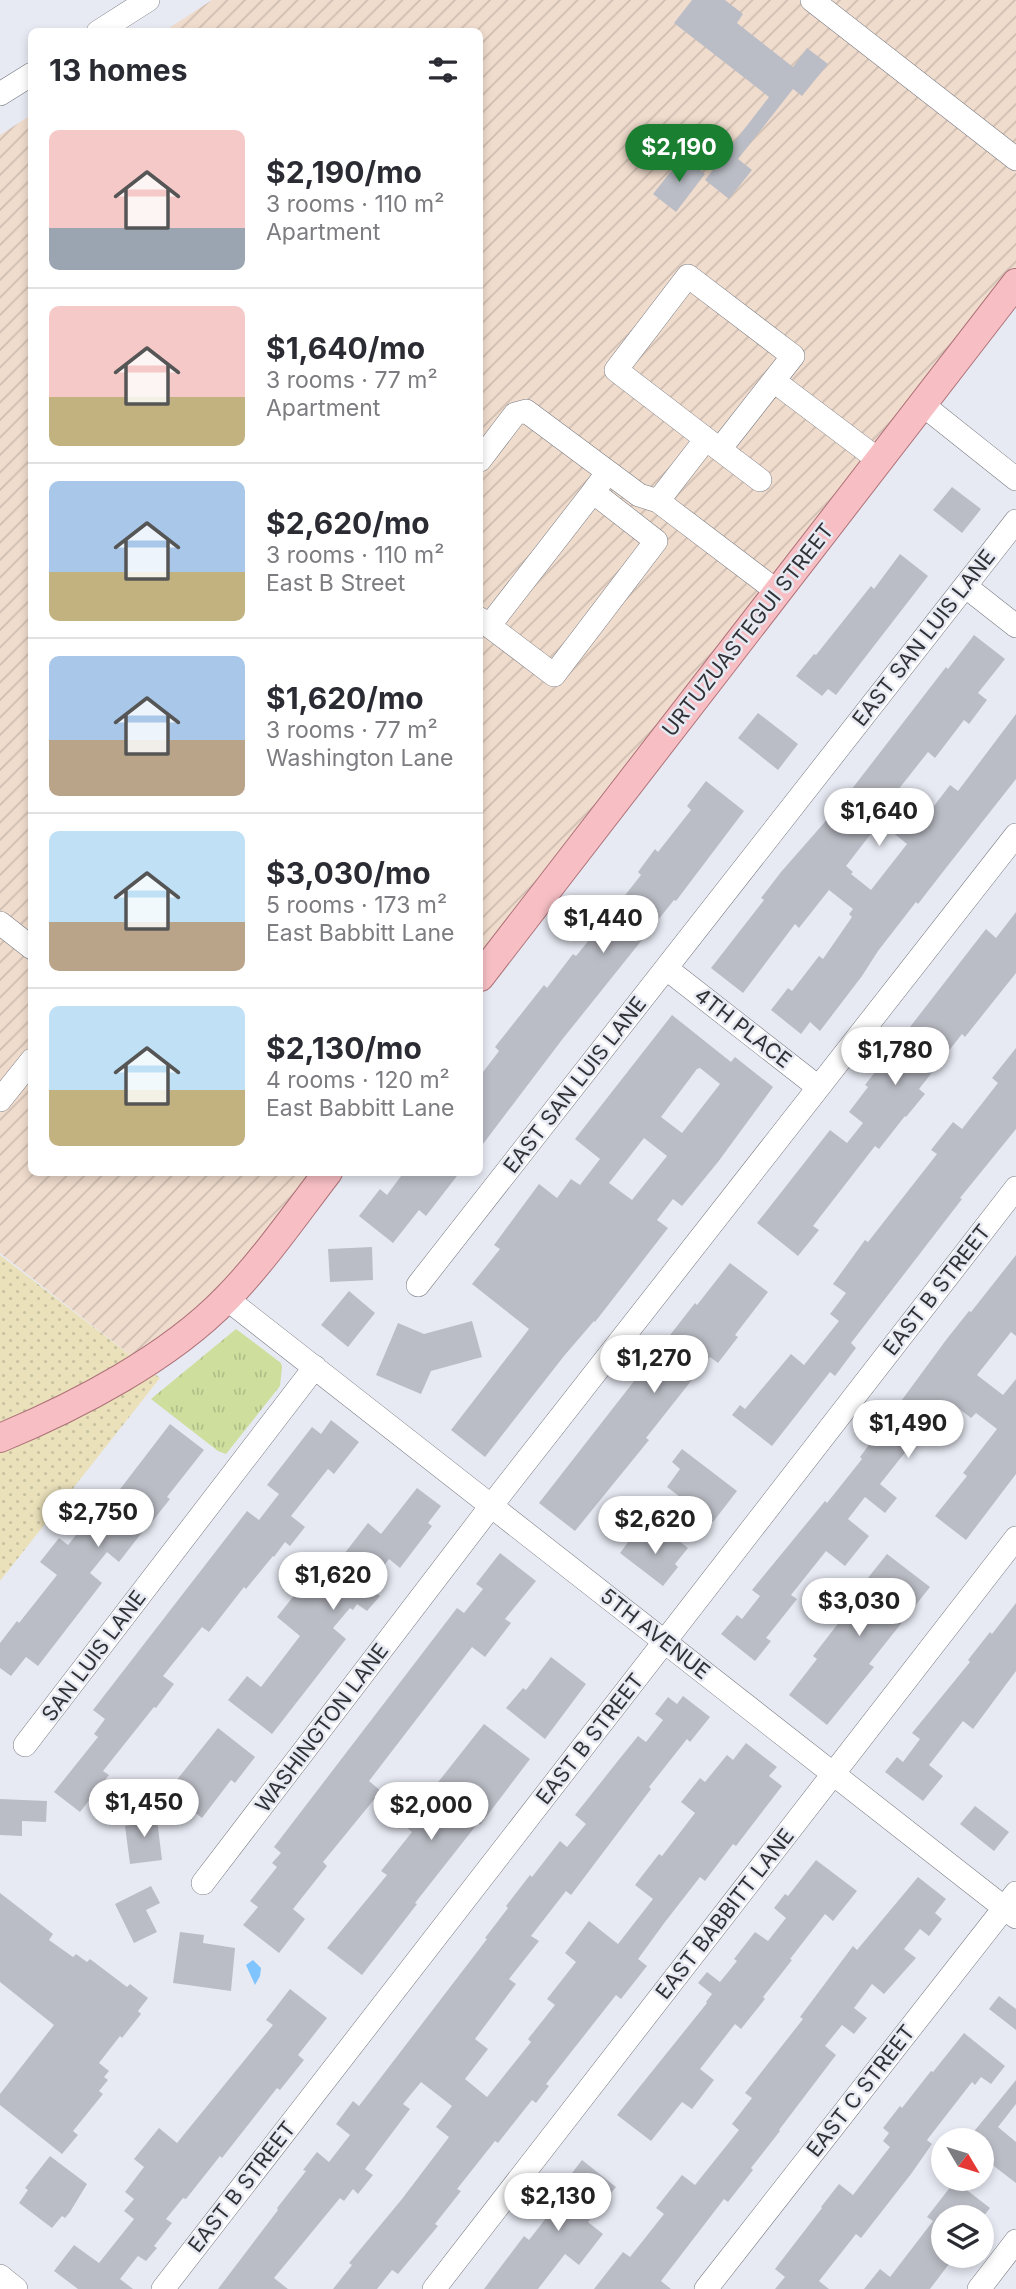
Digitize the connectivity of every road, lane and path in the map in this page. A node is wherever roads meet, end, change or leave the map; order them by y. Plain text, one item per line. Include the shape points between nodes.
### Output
1 (148, 0) edge
2 (812, 0) edge
3 (104, 28) edge
4 (28, 76) edge
5 (0, 94) edge
6 (1016, 159) edge
7 (1016, 283) edge
8 (774, 381) junction
9 (923, 405) junction
10 (713, 444) junction
11 (483, 456) edge
12 (880, 460) junction
13 (608, 472) junction
14 (1016, 479) edge
15 (760, 480) dead end
16 (593, 492) junction
17 (658, 501) junction
18 (1016, 521) edge
19 (965, 586) junction
20 (778, 592) junction
21 (484, 622) edge
22 (1016, 626) edge
23 (1016, 835) edge
24 (0, 923) edge
25 (28, 945) edge
26 (667, 969) junction
27 (483, 973) edge
28 (28, 1064) edge
29 (818, 1087) junction
30 (0, 1100) edge
31 (325, 1176) edge
32 (1016, 1188) edge
33 (418, 1285) dead end
34 (227, 1299) junction
35 (315, 1367) junction
36 (0, 1438) edge
37 (491, 1506) junction
38 (1016, 1538) edge
39 (665, 1641) junction
40 (25, 1745) dead end
41 (833, 1774) junction
42 (203, 1883) dead end
43 (1012, 1906) edge
44 (1016, 2241) edge
45 (0, 2276) edge
46 (16, 2289) edge
47 (163, 2289) edge
48 (434, 2289) edge
49 (706, 2289) edge
50 (979, 2289) edge

1 - 3 street
2 - 6 street
4 - 5 street
7 - 9 main road, URTUZUASTEGUI STREET
8 - 10 street
8 - 10 street via 793,356 688,276 616,370
8 - 12 street
9 - 12 main road, URTUZUASTEGUI STREET
9 - 14 street
10 - 15 street
10 - 17 street
11 - 13 street via 515,414 526,411
12 - 20 main road, URTUZUASTEGUI STREET
13 - 16 street
13 - 17 street via 639,495
16 - 21 street
16 - 21 street via 656,541 554,675
17 - 20 street
18 - 19 street, EAST SAN LUIS LANE
19 - 22 street
19 - 26 street, EAST SAN LUIS LANE
20 - 27 main road, URTUZUASTEGUI STREET
23 - 29 street, WASHINGTON LANE
24 - 25 street
26 - 29 street, 4TH PLACE
26 - 33 street, EAST SAN LUIS LANE
28 - 30 street
29 - 37 street, WASHINGTON LANE
31 - 34 main road
32 - 39 street, EAST B STREET
34 - 35 street, 5TH AVENUE
34 - 36 main road via 187,1334 120,1378
35 - 37 street, 5TH AVENUE
35 - 40 street, SAN LUIS LANE
37 - 39 street, 5TH AVENUE
37 - 42 street, WASHINGTON LANE
38 - 41 street, EAST BABBITT LANE
39 - 41 street, 5TH AVENUE
39 - 47 street, EAST B STREET
41 - 43 street, 5TH AVENUE
41 - 48 street, EAST BABBITT LANE
43 - 49 street, EAST C STREET
44 - 50 street
45 - 46 street

